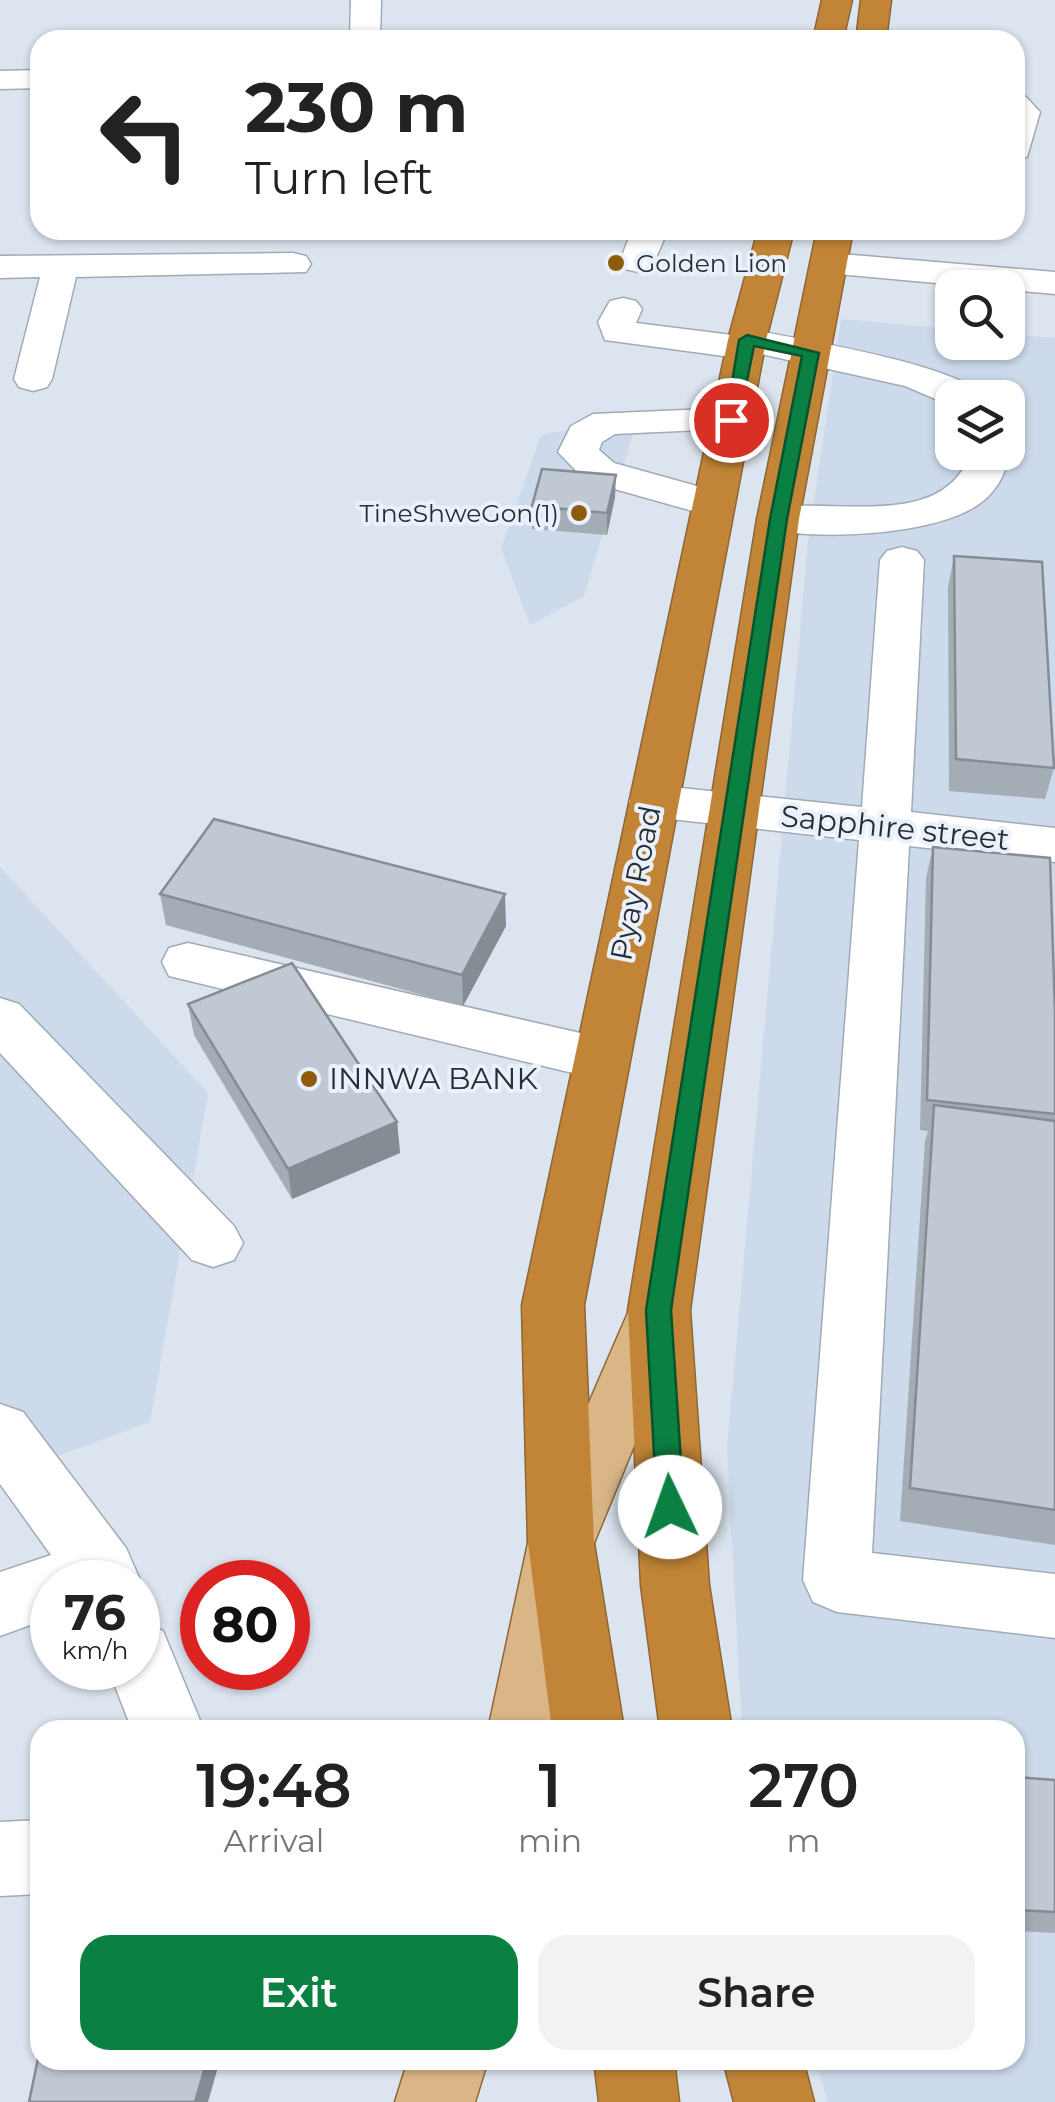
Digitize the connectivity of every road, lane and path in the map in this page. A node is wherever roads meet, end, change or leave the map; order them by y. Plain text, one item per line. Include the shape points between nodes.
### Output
1 (366, 0) edge
2 (837, 0) edge
3 (876, 0) edge
4 (365, 30) edge
5 (830, 30) edge
6 (872, 30) edge
7 (30, 78) edge
8 (0, 80) edge
9 (773, 240) edge
10 (832, 247) edge
11 (293, 264) dead end
12 (61, 266) junction
13 (0, 267) edge
14 (1055, 283) edge
15 (623, 308) dead end
16 (746, 344) junction
17 (811, 353) junction
18 (33, 378) dead end
19 (935, 384) edge
20 (731, 420) junction
21 (987, 470) edge
22 (714, 504) junction
23 (778, 519) junction
24 (902, 560) dead end
25 (652, 801) junction
26 (735, 811) junction
27 (884, 826) junction
28 (1055, 845) edge
29 (188, 962) dead end
30 (0, 1018) edge
31 (602, 1059) junction
32 (213, 1243) dead end
33 (659, 1310) junction
34 (0, 1432) edge
35 (561, 1542) junction
36 (71, 1560) edge
37 (30, 1595) edge
38 (0, 1604) edge
39 (1055, 1606) edge
40 (152, 1690) edge
41 (164, 1720) edge
42 (526, 1720) edge
43 (587, 1720) edge
44 (695, 1720) edge
45 (30, 1857) edge
46 (0, 1859) edge
47 (445, 2070) edge
48 (635, 2070) edge
49 (766, 2070) edge
50 (435, 2102) edge
51 (640, 2102) edge
52 (774, 2102) edge

1 - 4 street
2 - 5 highway
3 - 6 highway
7 - 8 street
9 - 16 highway, Pyay Road
10 - 14 street
10 - 17 highway
11 - 12 street
12 - 13 street
12 - 18 street
15 - 16 street via 618,332
16 - 17 street
16 - 20 highway, Pyay Road
17 - 19 street
17 - 23 highway
20 - 22 highway, Pyay Road
20 - 22 street via 607,422 584,434 578,452 600,472
21 - 23 street via 968,495 902,520
22 - 25 highway, Pyay Road
23 - 26 highway
24 - 27 street
25 - 26 street, Sapphire street
25 - 31 highway, Pyay Road
26 - 27 street, Sapphire street
26 - 33 highway
27 - 28 street, Sapphire street
27 - 39 street via 838,1580
29 - 31 street
30 - 32 street
31 - 35 highway, Pyay Road via 553,1305
33 - 35 main road
33 - 44 highway via 675,1585
34 - 36 street
35 - 42 main road
35 - 43 highway, Pyay Road
37 - 38 street
40 - 41 street
45 - 46 street
47 - 50 main road
48 - 51 highway
49 - 52 highway

